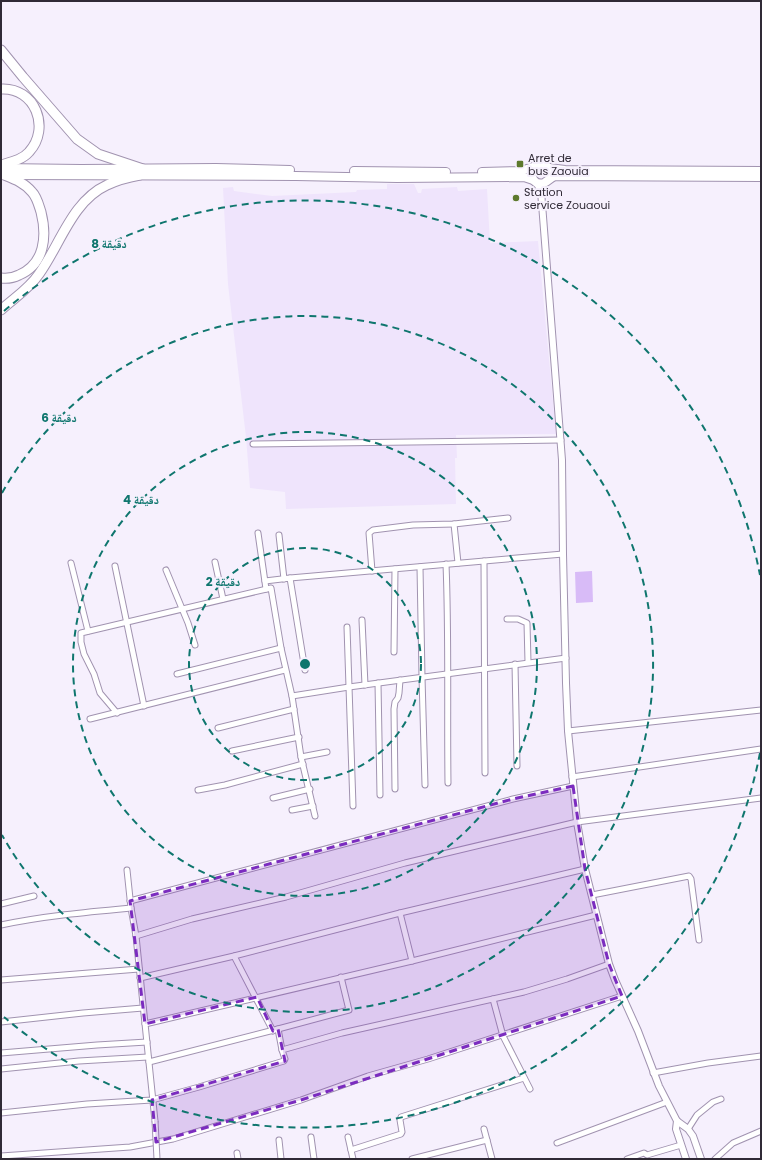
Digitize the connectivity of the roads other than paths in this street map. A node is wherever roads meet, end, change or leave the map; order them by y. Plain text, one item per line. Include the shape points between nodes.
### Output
1 (1, 50) edge
2 (1, 89) edge
3 (1, 165) edge
4 (533, 167) junction
5 (549, 168) junction
6 (761, 171) edge
7 (141, 172) junction
8 (2, 173) edge
9 (761, 177) edge
10 (548, 180) junction
11 (534, 181) junction
12 (541, 190) junction
13 (1, 278) edge
14 (1, 310) edge
15 (561, 440) junction
16 (254, 444) dead end
17 (508, 518) dead end
18 (454, 524) junction
19 (258, 533) dead end
20 (279, 535) dead end
21 (563, 554) junction
22 (484, 561) junction
23 (216, 562) dead end
24 (71, 563) dead end
25 (458, 563) junction
26 (446, 564) junction
27 (115, 566) dead end
28 (420, 566) junction
29 (394, 569) junction
30 (166, 570) dead end
31 (372, 571) junction
32 (290, 578) junction
33 (284, 579) junction
34 (268, 581) junction
35 (269, 588) junction
36 (223, 599) junction
37 (182, 609) junction
38 (507, 619) dead end
39 (362, 620) dead end
40 (127, 622) junction
41 (347, 627) dead end
42 (88, 631) junction
43 (195, 645) dead end
44 (281, 648) junction
45 (394, 652) dead end
46 (566, 658) junction
47 (528, 662) junction
48 (515, 664) junction
49 (485, 668) junction
50 (285, 670) junction
51 (305, 670) dead end
52 (447, 673) junction
53 (177, 674) dead end
54 (422, 677) junction
55 (400, 680) junction
56 (378, 683) junction
57 (365, 685) junction
58 (349, 687) junction
59 (292, 696) junction
60 (144, 706) junction
61 (294, 709) junction
62 (761, 710) edge
63 (117, 713) junction
64 (90, 719) dead end
65 (218, 728) dead end
66 (568, 731) junction
67 (299, 737) junction
68 (761, 749) edge
69 (232, 751) dead end
70 (327, 752) dead end
71 (301, 757) junction
72 (303, 764) junction
73 (517, 766) dead end
74 (485, 773) dead end
75 (572, 777) junction
76 (448, 783) dead end
77 (425, 785) dead end
78 (573, 786) junction
79 (310, 789) junction
80 (395, 789) dead end
81 (198, 790) dead end
82 (380, 795) dead end
83 (273, 798) dead end
84 (761, 798) edge
85 (313, 806) junction
86 (354, 806) dead end
87 (292, 810) dead end
88 (315, 816) dead end
89 (577, 822) junction
90 (585, 869) junction
91 (127, 870) dead end
92 (592, 895) junction
93 (34, 896) dead end
94 (130, 901) junction
95 (1, 904) edge
96 (131, 908) junction
97 (400, 913) junction
98 (596, 915) junction
99 (1, 925) edge
100 (136, 936) junction
101 (699, 940) dead end
102 (234, 956) junction
103 (412, 960) junction
104 (609, 964) junction
105 (139, 968) junction
106 (341, 977) junction
107 (140, 978) junction
108 (1, 980) edge
109 (622, 996) junction
110 (257, 997) junction
111 (493, 999) junction
112 (143, 1008) junction
113 (1, 1022) edge
114 (145, 1024) junction
115 (275, 1030) junction
116 (503, 1036) junction
117 (147, 1042) junction
118 (282, 1050) junction
119 (1, 1054) edge
120 (761, 1056) edge
121 (148, 1060) junction
122 (1, 1069) edge
123 (653, 1073) junction
124 (524, 1078) junction
125 (530, 1089) dead end
126 (721, 1099) dead end
127 (152, 1100) junction
128 (667, 1102) junction
129 (1, 1112) edge
130 (677, 1121) junction
131 (484, 1129) dead end
132 (688, 1129) junction
133 (761, 1132) edge
134 (348, 1136) dead end
135 (311, 1137) dead end
136 (279, 1140) dead end
137 (487, 1140) junction
138 (557, 1143) dead end
139 (681, 1145) junction
140 (351, 1150) junction
141 (1, 1156) edge
142 (157, 1159) edge
143 (281, 1159) edge
144 (314, 1159) edge
145 (353, 1159) edge
146 (412, 1159) edge
147 (492, 1159) edge
148 (627, 1159) edge
149 (686, 1159) edge
150 (701, 1159) edge
151 (715, 1159) edge

1 - 7 highway via 77,139 98,154
2 - 3 highway via 24,94 30,100 37,114 39,128 34,146 28,154 19,160
4 - 5 highway via 540,163
4 - 7 highway via 521,171 468,172 216,168
4 - 11 highway via 531,175
5 - 6 highway
5 - 10 highway via 551,173
7 - 8 highway
7 - 11 highway via 397,178 524,177
7 - 14 highway via 107,185 90,196 68,224 38,276 22,294
8 - 13 highway via 26,186 34,194 40,207 44,234 41,251 31,268 12,278
9 - 10 highway via 555,176
10 - 11 highway via 541,184
10 - 12 street
11 - 12 street
12 - 15 street
15 - 16 street
15 - 21 street
17 - 18 street
18 - 25 street
18 - 31 street via 373,530 369,533
19 - 34 street
20 - 33 street
21 - 22 street
21 - 46 street
22 - 25 street
22 - 49 street
23 - 36 street
24 - 42 street
25 - 26 street
26 - 28 street
26 - 52 street
27 - 40 street
28 - 29 street
28 - 54 street
29 - 31 street
29 - 45 street
30 - 37 street
31 - 32 street
32 - 33 street
32 - 51 street
33 - 34 street
34 - 35 street
35 - 36 street
35 - 44 street
36 - 37 street
37 - 40 street
37 - 43 street
38 - 47 street via 518,619 527,623
39 - 57 street
40 - 42 street
40 - 60 street
41 - 58 street
42 - 63 street via 80,633 84,654 100,693
44 - 50 street
44 - 53 street
46 - 47 street
46 - 66 street
47 - 48 street
48 - 49 street
48 - 73 street
49 - 52 street
49 - 74 street
50 - 59 street
50 - 60 street
52 - 54 street
52 - 76 street
54 - 55 street
54 - 77 street
55 - 56 street
55 - 80 street via 394,709
56 - 57 street
56 - 82 street
57 - 58 street
58 - 59 street
58 - 86 street
59 - 61 street
60 - 63 street
61 - 65 street
61 - 67 street
62 - 66 street
63 - 64 street
66 - 75 street
67 - 69 street
67 - 71 street
68 - 75 street
70 - 71 street
71 - 72 street
72 - 79 street
72 - 81 street
75 - 78 street
78 - 89 street
78 - 94 street via 490,804
79 - 83 street
79 - 85 street
84 - 89 street
85 - 87 street
85 - 88 street
89 - 90 street
89 - 100 street via 405,863
90 - 92 street
90 - 97 street
91 - 94 street
92 - 98 street
92 - 101 street via 688,876 691,879
93 - 95 street
94 - 96 street
96 - 99 street
96 - 100 street
97 - 102 street
97 - 103 street
98 - 103 street
98 - 104 street
100 - 105 street
102 - 107 street
102 - 110 street
103 - 106 street
104 - 109 street
104 - 111 street via 524,992
105 - 107 street
105 - 108 street
106 - 110 street
106 - 115 street via 349,1010
107 - 112 street
109 - 116 street
109 - 123 street
110 - 114 street
110 - 115 street
111 - 116 street
111 - 118 street via 342,1033
112 - 113 street
112 - 114 street
114 - 117 street
115 - 118 street
115 - 121 street
116 - 124 street
116 - 141 street via 368,1076 301,1100 173,1139 130,1146
117 - 119 street
117 - 121 street
118 - 127 street via 284,1061
120 - 123 street
121 - 122 street via 79,1061
121 - 127 street
123 - 128 street
124 - 125 street
124 - 140 street via 401,1117 401,1134
126 - 132 street via 696,1115
127 - 129 street
127 - 142 street, bridge
128 - 130 street
128 - 138 street
130 - 132 street
130 - 139 street via 676,1129
131 - 137 street
132 - 150 street
133 - 151 street via 733,1143
134 - 140 street
135 - 144 street
136 - 143 street
137 - 146 street
137 - 147 street
139 - 148 street
139 - 149 street
140 - 145 street

